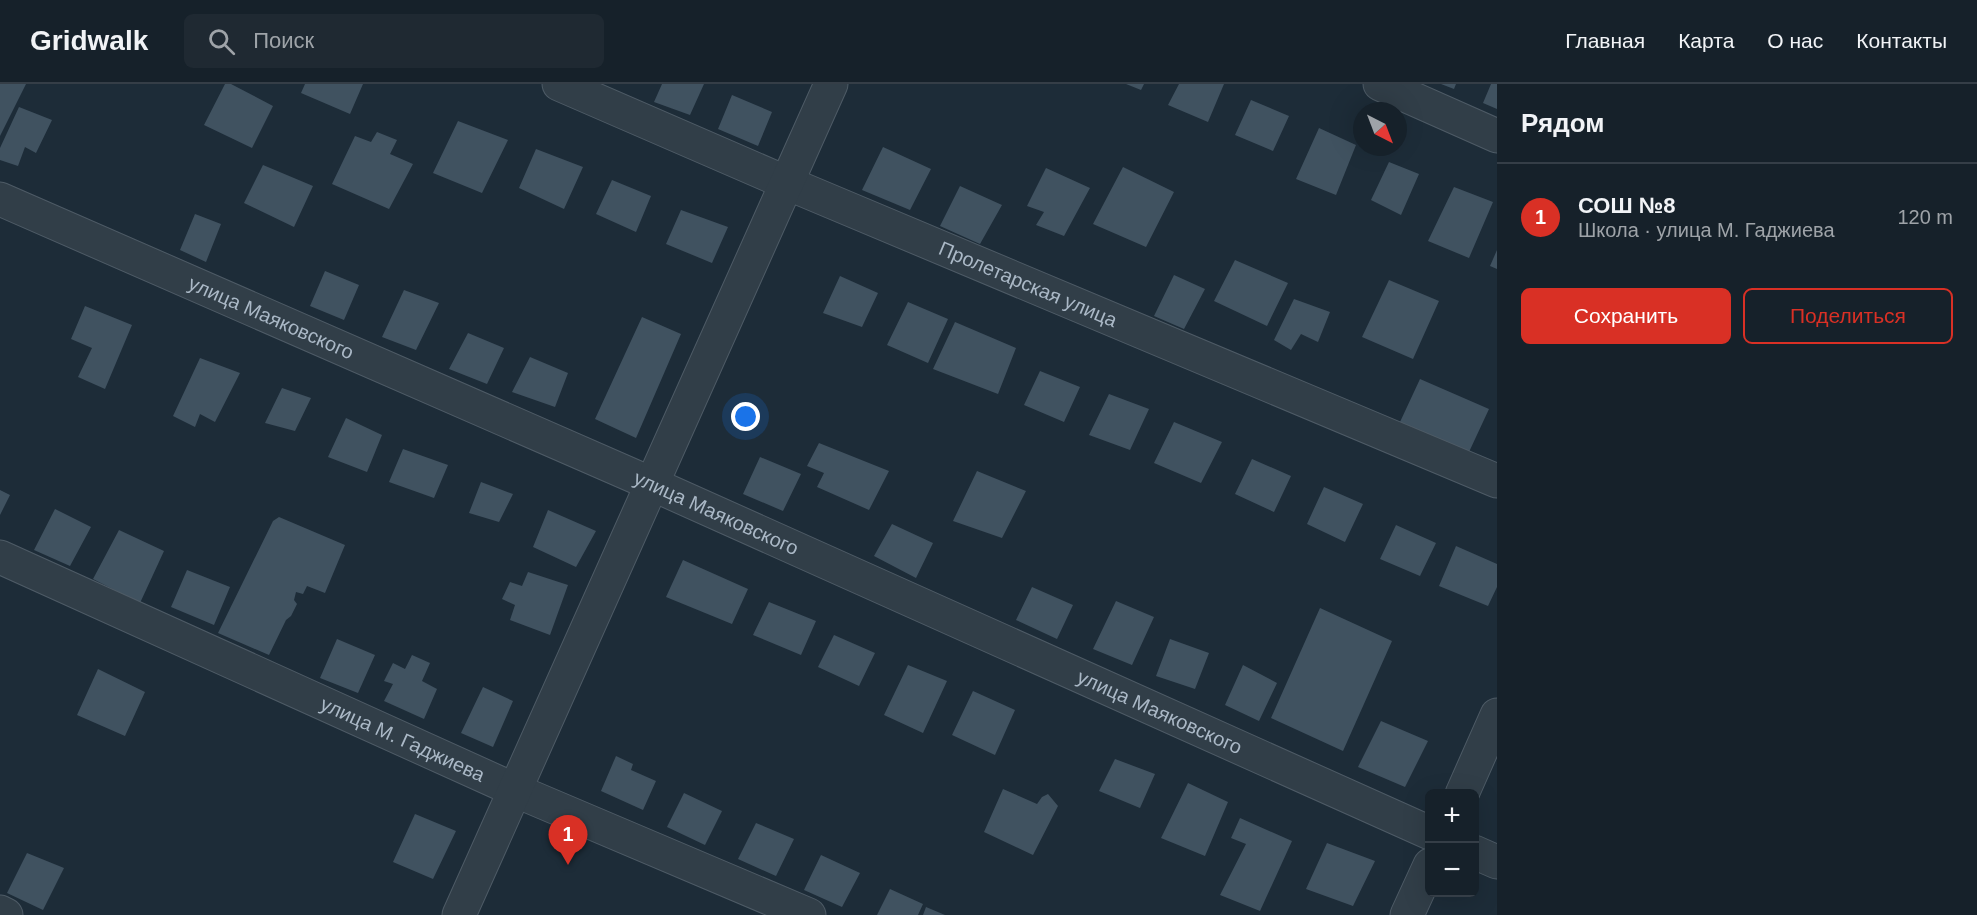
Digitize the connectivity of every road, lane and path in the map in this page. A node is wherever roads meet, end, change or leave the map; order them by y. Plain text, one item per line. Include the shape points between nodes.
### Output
1 (559, 84) edge
2 (831, 84) edge
3 (1380, 84) edge
4 (1497, 136) edge
5 (787, 183) junction
6 (0, 199) edge
7 (1497, 482) edge
8 (652, 484) junction
9 (0, 557) edge
10 (1497, 715) edge
11 (1464, 789) edge
12 (515, 790) junction
13 (1425, 831) edge
14 (1479, 854) edge
15 (1497, 862) edge
16 (1425, 876) edge
17 (0, 912) edge
18 (6, 915) edge
19 (459, 915) edge
20 (809, 915) edge
21 (1407, 915) edge

1 - 5 street, Пролетарская улица
2 - 5 street
3 - 4 street
5 - 7 street, Пролетарская улица
5 - 8 street
6 - 8 street, улица Маяковского
8 - 12 street
8 - 13 street, улица Маяковского
9 - 12 street, улица М. Гаджиева
10 - 11 street
12 - 19 street
12 - 20 street, улица М. Гаджиева
14 - 15 street
16 - 21 street
17 - 18 street

